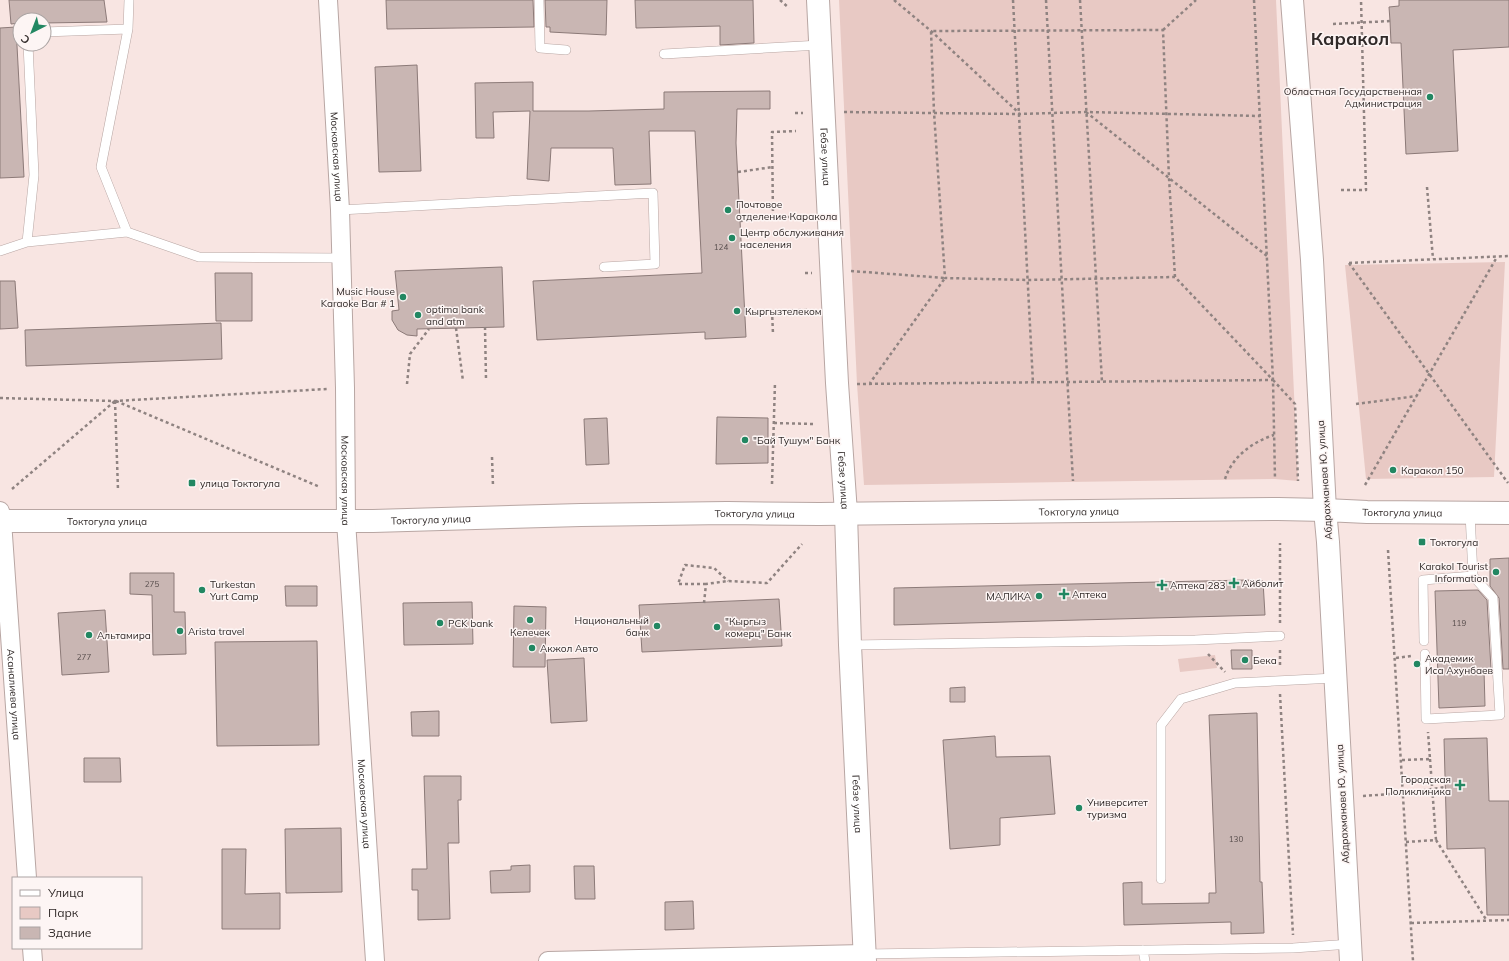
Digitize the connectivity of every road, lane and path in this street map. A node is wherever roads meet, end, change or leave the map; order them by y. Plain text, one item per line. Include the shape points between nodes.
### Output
1 (129, 0) edge
2 (328, 0) edge
3 (539, 0) edge
4 (780, 0) edge
5 (818, 0) edge
6 (894, 0) edge
7 (1013, 0) edge
8 (1046, 0) edge
9 (1080, 0) edge
10 (1196, 0) edge
11 (1254, 0) edge
12 (1292, 0) edge
13 (1361, 0) edge
14 (788, 8) dead end
15 (1390, 21) dead end
16 (1361, 22) junction
17 (1333, 24) dead end
18 (128, 29) junction
19 (1015, 30) junction
20 (1048, 30) junction
21 (1082, 30) junction
22 (1163, 30) junction
23 (931, 31) junction
24 (52, 32) edge
25 (820, 45) junction
26 (566, 50) dead end
27 (28, 52) edge
28 (664, 54) dead end
29 (844, 112) dead end
30 (934, 112) junction
31 (1086, 112) junction
32 (1053, 113) junction
33 (1166, 113) junction
34 (1019, 114) junction
35 (1260, 116) junction
36 (796, 131) dead end
37 (773, 167) junction
38 (738, 172) dead end
39 (1169, 178) junction
40 (1427, 187) dead end
41 (1341, 190) dead end
42 (340, 210) junction
43 (773, 217) junction
44 (801, 217) dead end
45 (740, 221) dead end
46 (127, 232) junction
47 (26, 242) junction
48 (0, 251) edge
49 (1267, 256) junction
50 (1509, 256) edge
51 (1497, 257) junction
52 (341, 258) junction
53 (1433, 259) junction
54 (604, 268) dead end
55 (853, 271) dead end
56 (1175, 277) junction
57 (944, 278) junction
58 (1097, 279) junction
59 (1028, 280) junction
60 (1062, 280) junction
61 (807, 310) dead end
62 (772, 311) junction
63 (744, 312) dead end
64 (485, 327) dead end
65 (456, 328) dead end
66 (429, 329) dead end
67 (773, 334) dead end
68 (1430, 375) junction
69 (486, 379) dead end
70 (1273, 380) junction
71 (463, 381) dead end
72 (775, 382) dead end
73 (1102, 382) junction
74 (1033, 383) junction
75 (1068, 383) junction
76 (407, 384) dead end
77 (345, 388) junction
78 (1418, 396) junction
79 (0, 398) edge
80 (115, 401) junction
81 (1356, 404) dead end
82 (774, 424) junction
83 (814, 424) dead end
84 (1274, 435) junction
85 (492, 456) dead end
86 (1225, 479) dead end
87 (1275, 479) dead end
88 (1073, 481) dead end
89 (1298, 481) dead end
90 (1508, 483) dead end
91 (772, 484) dead end
92 (1365, 485) dead end
93 (493, 486) dead end
94 (320, 487) dead end
95 (12, 489) dead end
96 (118, 490) dead end
97 (1325, 510) junction
98 (846, 513) junction
99 (1470, 513) junction
100 (1509, 513) edge
101 (1, 518) edge
102 (346, 521) junction
103 (1280, 543) dead end
104 (802, 544) dead end
105 (1388, 550) dead end
106 (1473, 576) junction
107 (728, 581) junction
108 (706, 584) junction
109 (704, 603) dead end
110 (1280, 636) junction
111 (1195, 640) junction
112 (1424, 641) dead end
113 (850, 645) junction
114 (1425, 654) dead end
115 (1335, 678) junction
116 (1280, 680) junction
117 (1235, 683) junction
118 (1426, 719) junction
119 (1430, 759) junction
120 (1402, 760) junction
121 (1446, 787) dead end
122 (1432, 789) junction
123 (1404, 793) junction
124 (1363, 796) dead end
125 (1436, 840) junction
126 (1406, 842) junction
127 (28, 877) edge
128 (1161, 879) dead end
129 (1509, 920) edge
130 (1487, 921) junction
131 (1411, 923) junction
132 (1293, 948) junction
133 (32, 949) edge
134 (1143, 950) junction
135 (1351, 953) edge
136 (865, 957) edge
137 (33, 961) edge
138 (375, 961) edge
139 (548, 961) edge
140 (1145, 961) edge
141 (1413, 961) edge

1 - 18 lane
2 - 42 street, Московская улица
3 - 26 lane via 540,48
4 - 14 path
5 - 25 main road, Гебзе улица
6 - 23 path
7 - 19 path
8 - 20 path
9 - 21 path
10 - 22 path
11 - 35 path
12 - 97 main road, Абдрахманова Ю. улица via 1312,260
13 - 16 path
15 - 16 path
16 - 17 path
16 - 41 path via 1366,190
18 - 24 lane
18 - 46 lane via 101,167
19 - 20 path
19 - 23 path
19 - 34 path
20 - 21 path
20 - 32 path
21 - 22 path
21 - 31 path
22 - 33 path
23 - 30 path
23 - 34 path
25 - 28 lane
25 - 98 main road, Гебзе улица
27 - 47 lane via 34,175
29 - 30 path
30 - 34 path
30 - 57 path
31 - 32 path
31 - 33 path
31 - 39 path
31 - 58 path
32 - 34 path
32 - 60 path
33 - 35 path
33 - 39 path
34 - 59 path
35 - 49 path
36 - 37 path via 772,132
37 - 38 path
37 - 43 path
39 - 49 path
39 - 56 path
40 - 53 path
42 - 52 street, Московская улица
42 - 54 lane via 653,193 655,264
43 - 44 path
43 - 45 path
46 - 47 lane
46 - 52 lane via 199,257
47 - 48 lane
49 - 70 path
50 - 51 path
51 - 53 path
51 - 68 path
52 - 77 street, Московская улица
53 - 68 path via 1349,263
55 - 57 path
56 - 58 path
56 - 70 path
57 - 59 path
57 - 74 path via 870,384
58 - 60 path
58 - 73 path
59 - 60 path
59 - 74 path
60 - 75 path
61 - 62 path
62 - 63 path
62 - 67 path
64 - 69 path
65 - 71 path
66 - 76 path via 410,354
68 - 78 path
68 - 90 path
70 - 73 path
70 - 84 path
70 - 89 path via 1295,404
72 - 82 path
73 - 75 path
74 - 75 path
75 - 88 path
77 - 80 path
77 - 102 street, Московская улица
78 - 81 path
78 - 92 path
79 - 80 path
80 - 94 path
80 - 95 path
80 - 96 path
82 - 83 path
82 - 91 path
84 - 86 path via 1241,454 1228,470
84 - 87 path
85 - 93 path
97 - 98 main road, Токтогула улица
97 - 99 main road, Токтогула улица
97 - 115 main road, Абдрахманова Ю. улица
98 - 102 main road, Токтогула улица via 581,515
98 - 113 main road, Гебзе улица
99 - 100 main road, Токтогула улица
99 - 106 lane
101 - 102 main road, Токтогула улица
101 - 127 street, Асаналиева улица
102 - 138 street, Московская улица
103 - 110 path
104 - 107 path via 767,583
105 - 120 path
106 - 112 lane via 1423,580
106 - 118 lane via 1493,598 1500,715
107 - 108 path
107 - 108 path via 714,568 685,565 678,584
108 - 109 path
110 - 111 lane
110 - 116 path
111 - 113 lane
111 - 117 path
113 - 136 main road, Гебзе улица
114 - 118 lane
115 - 116 lane
115 - 135 main road, Абдрахманова Ю. улица
116 - 117 lane
116 - 132 path
117 - 128 lane via 1181,699 1161,725
118 - 119 path
119 - 120 path
119 - 122 path
120 - 123 path
121 - 122 path
122 - 123 path
122 - 125 path
123 - 124 path
123 - 126 path
125 - 126 path
125 - 130 path
126 - 131 path
129 - 130 path
130 - 131 path
131 - 141 path
132 - 134 lane
132 - 135 lane
133 - 137 street
134 - 136 lane
134 - 140 lane
136 - 139 street

